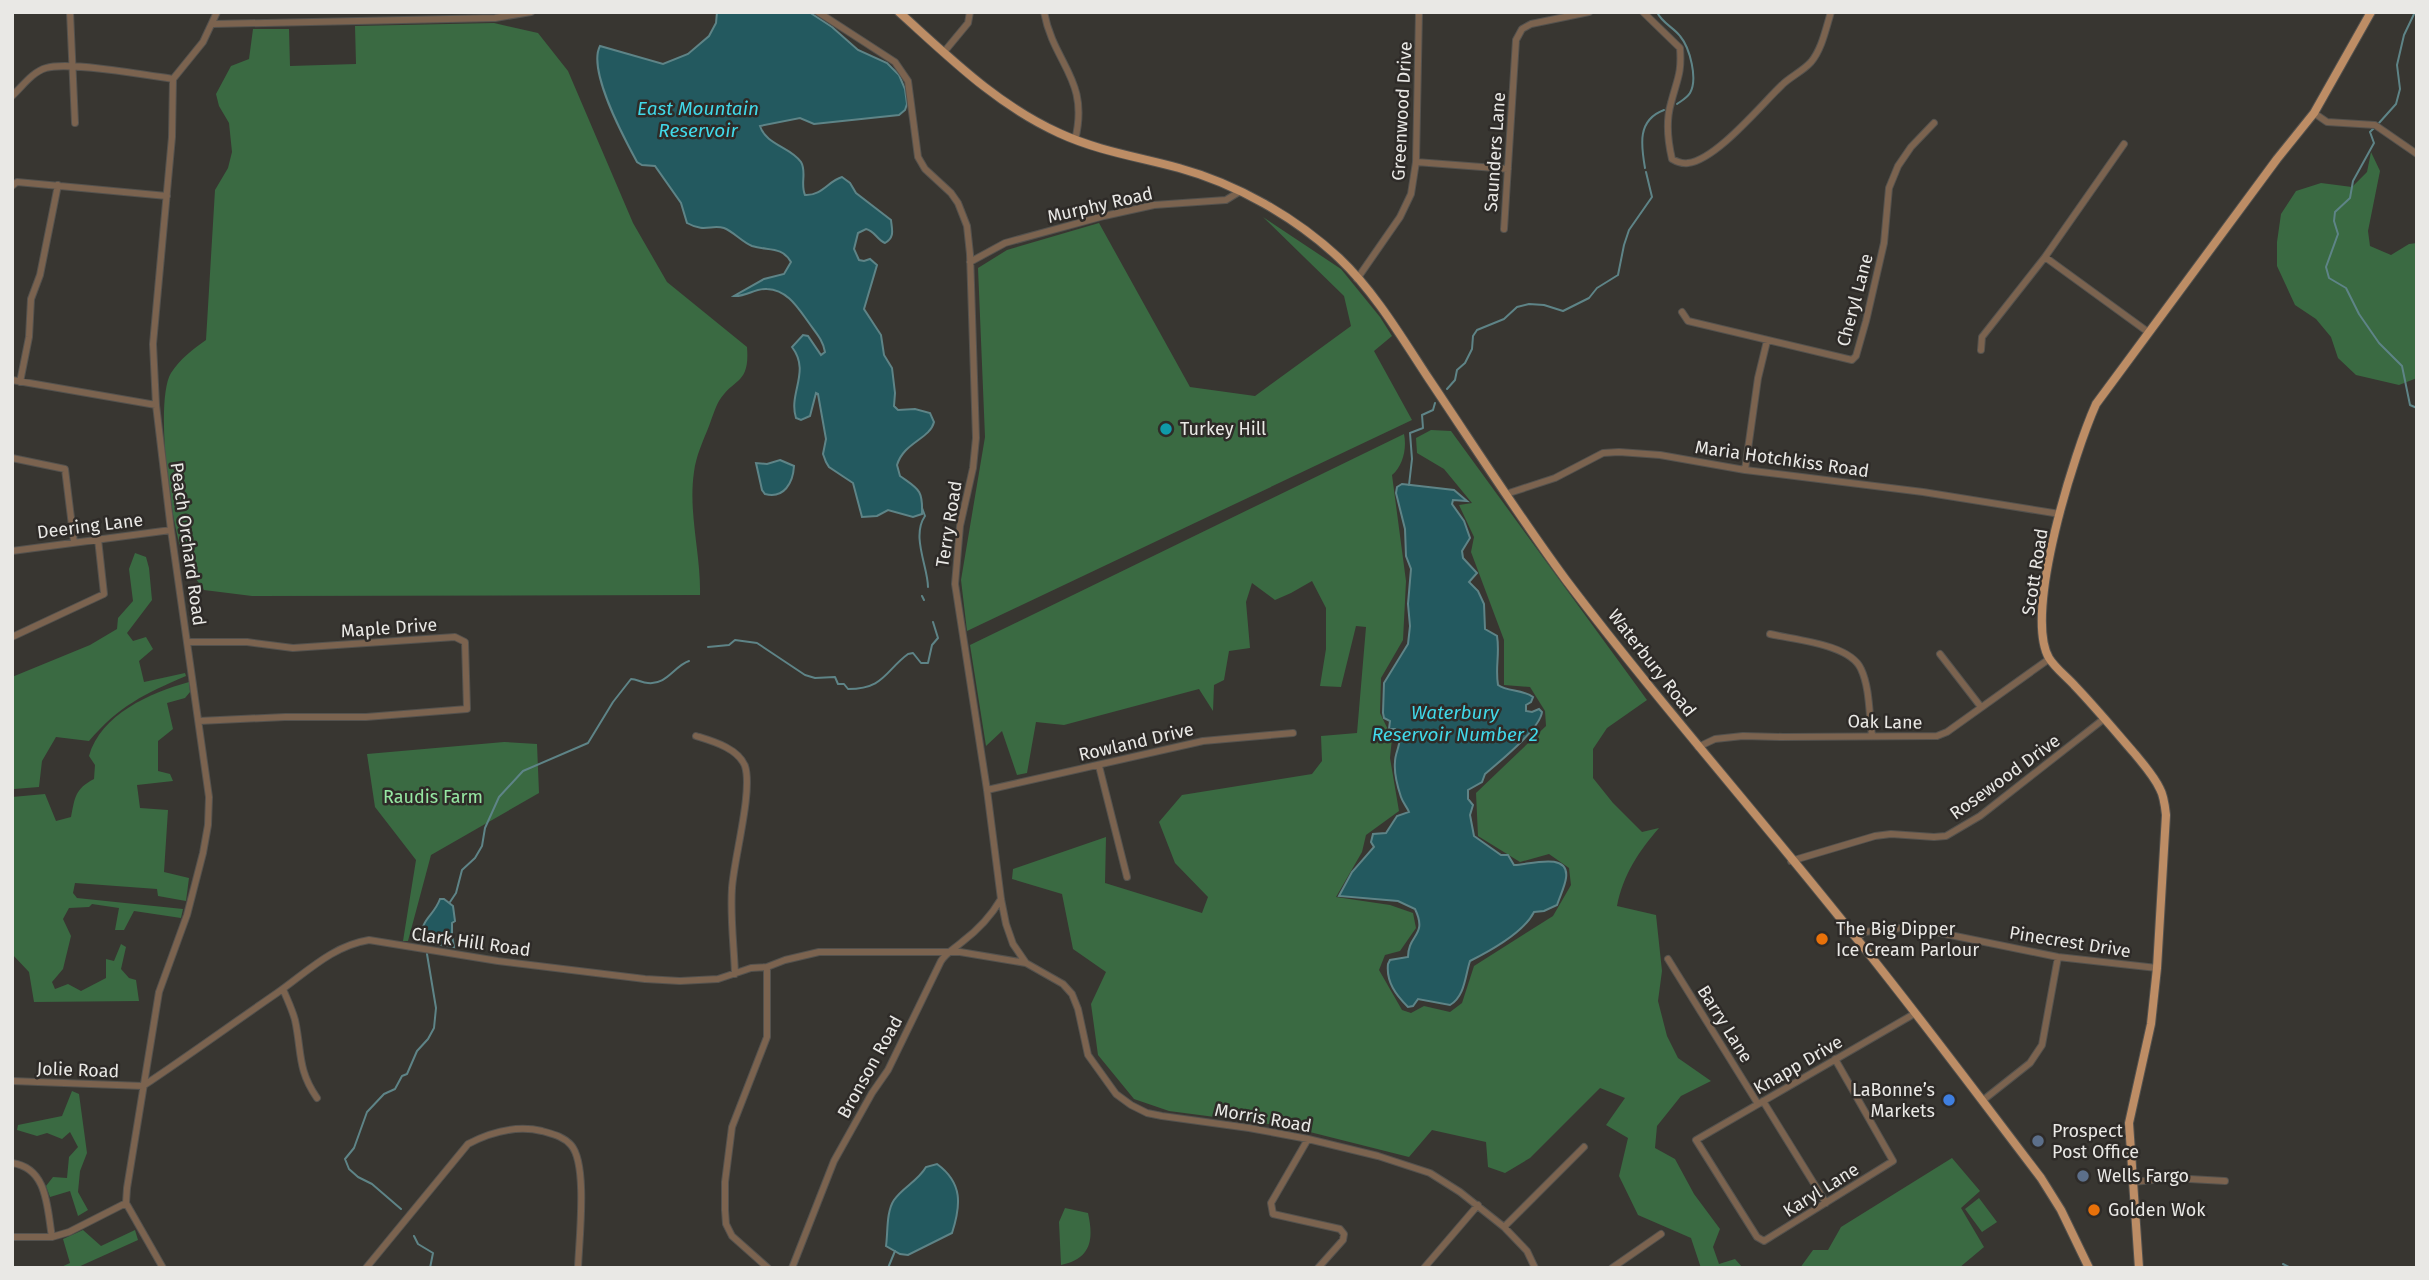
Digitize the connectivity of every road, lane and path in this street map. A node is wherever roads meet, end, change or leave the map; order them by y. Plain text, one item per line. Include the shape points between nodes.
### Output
1 (70, 12) edge
2 (216, 12) edge
3 (531, 12) edge
4 (818, 12) edge
5 (899, 12) edge
6 (970, 12) edge
7 (1044, 12) edge
8 (1419, 12) edge
9 (1589, 12) edge
10 (1643, 12) edge
11 (1831, 12) edge
12 (2371, 12) edge
13 (459, 15) edge
14 (213, 24) junction
15 (944, 52) junction
16 (72, 67) junction
17 (173, 79) junction
18 (12, 96) edge
19 (2314, 113) junction
20 (75, 123) dead end
21 (1934, 123) dead end
22 (1075, 141) junction
23 (2124, 144) dead end
24 (2417, 154) edge
25 (1416, 162) junction
26 (1508, 169) junction
27 (58, 185) junction
28 (12, 186) edge
29 (1239, 192) junction
30 (167, 196) junction
31 (1504, 229) dead end
32 (2045, 257) junction
33 (970, 262) junction
34 (1357, 279) junction
35 (1682, 312) dead end
36 (2148, 332) junction
37 (1767, 341) junction
38 (1981, 350) dead end
39 (16, 381) edge
40 (156, 405) junction
41 (12, 458) edge
42 (1745, 470) junction
43 (1506, 495) junction
44 (2060, 514) junction
45 (171, 530) junction
46 (98, 539) junction
47 (74, 542) junction
48 (12, 551) edge
49 (1770, 634) dead end
50 (12, 637) edge
51 (187, 642) junction
52 (1940, 654) dead end
53 (2049, 659) junction
54 (1981, 707) junction
55 (2105, 718) junction
56 (199, 721) junction
57 (1293, 733) dead end
58 (1872, 735) junction
59 (696, 736) dead end
60 (1698, 747) junction
61 (1099, 766) junction
62 (987, 790) junction
63 (1791, 861) junction
64 (1127, 877) dead end
65 (1001, 898) junction
66 (1857, 939) junction
67 (947, 952) junction
68 (2058, 957) junction
69 (1668, 959) dead end
70 (1026, 963) junction
71 (767, 967) junction
72 (2157, 968) junction
73 (735, 974) junction
74 (283, 989) junction
75 (1914, 1014) junction
76 (1835, 1059) junction
77 (12, 1081) edge
78 (143, 1086) junction
79 (317, 1098) dead end
80 (1982, 1101) junction
81 (1761, 1102) junction
82 (1308, 1139) junction
83 (1584, 1147) dead end
84 (12, 1163) edge
85 (2225, 1181) dead end
86 (2133, 1182) junction
87 (126, 1203) junction
88 (1826, 1203) junction
89 (1478, 1205) junction
90 (1504, 1227) junction
91 (1661, 1234) dead end
92 (12, 1237) edge
93 (52, 1237) junction
94 (1764, 1241) joint
95 (163, 1268) edge
96 (366, 1268) edge
97 (578, 1268) edge
98 (768, 1268) edge
99 (792, 1268) edge
100 (1318, 1268) edge
101 (1424, 1268) edge
102 (1535, 1268) edge
103 (1612, 1268) edge
104 (2089, 1268) edge
105 (2139, 1268) edge

1 - 16 street
2 - 14 street
3 - 13 street via 495,18
4 - 33 street, Terry Road via 895,62 908,81 918,157 958,203 967,226
5 - 15 main road, Waterbury Road
6 - 15 street via 968,23
7 - 22 street via 1076,85 1080,110
8 - 25 street, Greenwood Drive
9 - 26 street, Saunders Lane via 1531,24 1516,40
10 - 11 street via 1680,48 1681,73 1669,113 1672,159 1680,163 1709,153 1812,61
12 - 19 main road, Scott Road
13 - 14 street
14 - 17 street
15 - 22 main road, Waterbury Road via 1005,104
16 - 17 street
16 - 18 street via 41,70
16 - 20 street
17 - 30 street, Peach Orchard Road
19 - 24 street via 2326,122 2377,127
19 - 36 main road, Scott Road
21 - 37 street, Cheryl Lane via 1910,148 1889,188 1884,243 1856,356 1852,360
22 - 29 main road, Waterbury Road via 1185,169
23 - 32 street
25 - 26 street
25 - 34 street, Greenwood Drive via 1411,194 1400,217
26 - 31 street, Saunders Lane
27 - 28 street via 17,182
27 - 30 street
27 - 39 street
29 - 33 street, Murphy Road via 1226,200 1154,205 1104,216 1005,243
29 - 34 main road, Waterbury Road via 1264,201 1299,225
30 - 40 street, Peach Orchard Road via 153,344
32 - 36 street
32 - 38 street via 1982,337
33 - 62 street, Terry Road via 976,438 955,584
34 - 43 main road, Waterbury Road via 1391,322
35 - 37 street, Cheryl Lane via 1688,321
36 - 44 main road, Scott Road via 2096,404 2082,435
37 - 42 street
39 - 40 street
40 - 45 street, Peach Orchard Road
41 - 47 street via 65,468
42 - 43 street, Maria Hotchkiss Road via 1660,455 1603,453 1555,478
42 - 44 street, Maria Hotchkiss Road
43 - 60 main road, Waterbury Road
44 - 53 main road, Scott Road via 2043,600 2043,640
45 - 46 street, Deering Lane
45 - 51 street, Peach Orchard Road
46 - 47 street, Deering Lane
46 - 50 street via 104,594
47 - 48 street, Deering Lane
49 - 58 street via 1837,649 1857,662 1865,681
51 - 56 street, Peach Orchard Road
51 - 56 street, Maple Drive via 293,648 456,637 465,642 467,709
52 - 54 street
53 - 54 street, Oak Lane
53 - 55 main road
54 - 58 street, Oak Lane via 1937,736
55 - 63 street, Rosewood Drive via 1980,816 1946,836 1875,836
55 - 72 main road via 2151,773 2164,804
56 - 78 street, Peach Orchard Road via 208,825 187,915 159,992
57 - 61 street, Rowland Drive via 1203,741
58 - 60 street, Oak Lane via 1743,736 1715,739
59 - 73 street via 736,754 746,774 732,886
60 - 63 main road, Waterbury Road
61 - 62 street, Rowland Drive
61 - 64 street
62 - 65 street, Terry Road
63 - 66 main road, Waterbury Road
65 - 67 street, Bronson Road via 992,914
65 - 70 street, Terry Road via 1013,944
66 - 68 street, Pinecrest Drive via 1864,932 1911,927
66 - 75 main road, Waterbury Road
67 - 70 street, Clark Hill Road
67 - 71 street, Clark Hill Road via 819,952
67 - 99 street, Bronson Road via 888,1070 834,1161
68 - 72 street, Pinecrest Drive
68 - 80 street via 2042,1045 2030,1063
69 - 81 street, Barry Lane
70 - 82 street, Morris Road via 1072,994 1088,1055 1116,1094 1131,1105 1162,1116
71 - 73 street, Clark Hill Road
71 - 98 street via 767,1037 732,1126 725,1210 732,1236
72 - 86 main road via 2151,1024 2129,1124
73 - 74 street, Clark Hill Road via 701,981 645,979 369,940 333,951
74 - 78 street, Clark Hill Road
74 - 79 street via 293,1012 306,1082
75 - 76 street, Knapp Drive
75 - 80 main road, Waterbury Road
76 - 81 street, Knapp Drive
76 - 88 street, Karyl Lane via 1893,1161
77 - 78 street, Jolie Road
78 - 87 street
80 - 104 main road, Waterbury Road via 2062,1210
81 - 88 street, Barry Lane
81 - 94 street, Knapp Drive via 1696,1140 1757,1237
82 - 89 street, Morris Road via 1430,1173
82 - 100 street via 1271,1209 1273,1214 1340,1229 1344,1234
83 - 90 street
84 - 93 street via 24,1165 40,1182
85 - 86 street via 2172,1178
86 - 105 main road
87 - 93 street
87 - 95 street
88 - 94 street, Karyl Lane
89 - 90 street, Morris Road
89 - 101 street
90 - 102 street, Morris Road via 1527,1251
91 - 103 street
92 - 93 street
96 - 97 street via 468,1144 485,1135 516,1129 558,1135 571,1144 578,1157

